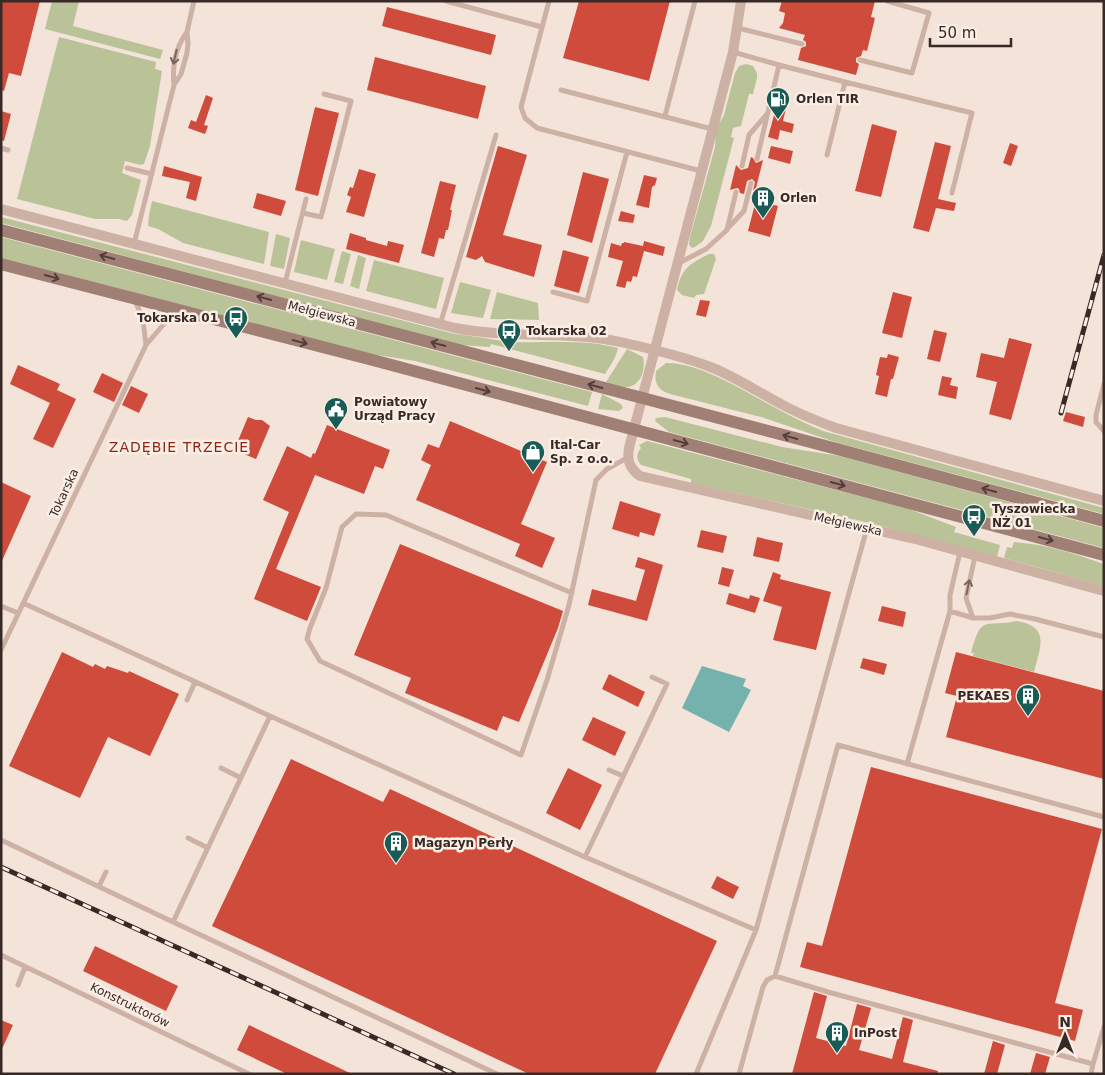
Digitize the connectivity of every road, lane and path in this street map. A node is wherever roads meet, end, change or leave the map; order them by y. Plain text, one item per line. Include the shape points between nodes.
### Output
1 (194, 1) edge
2 (446, 1) edge
3 (549, 1) edge
4 (695, 1) edge
5 (741, 1) edge
6 (887, 1) edge
7 (542, 28) junction
8 (738, 28) junction
9 (187, 32) junction
10 (802, 44) dead end
11 (733, 52) junction
12 (860, 60) dead end
13 (779, 65) junction
14 (845, 82) junction
15 (174, 85) junction
16 (561, 90) dead end
17 (324, 94) dead end
18 (768, 113) junction
19 (665, 116) junction
20 (712, 129) junction
21 (496, 135) dead end
22 (1, 148) edge
23 (8, 150) dead end
24 (627, 152) junction
25 (827, 155) dead end
26 (757, 159) dead end
27 (742, 166) dead end
28 (127, 168) dead end
29 (701, 171) junction
30 (152, 174) junction
31 (751, 183) dead end
32 (736, 192) dead end
33 (952, 194) dead end
34 (306, 199) dead end
35 (4, 210) edge
36 (303, 213) junction
37 (1, 230) edge
38 (727, 230) junction
39 (134, 245) junction
40 (1, 264) edge
41 (677, 264) junction
42 (284, 284) junction
43 (552, 292) dead end
44 (134, 299) junction
45 (176, 309) junction
46 (440, 325) junction
47 (146, 345) junction
48 (654, 350) junction
49 (1104, 384) edge
50 (642, 398) junction
51 (634, 430) junction
52 (1104, 431) edge
53 (627, 458) junction
54 (1104, 501) edge
55 (1104, 521) edge
56 (867, 528) junction
57 (960, 552) junction
58 (1104, 555) edge
59 (976, 556) junction
60 (1104, 591) edge
61 (572, 593) junction
62 (23, 602) junction
63 (1, 606) edge
64 (950, 611) junction
65 (18, 613) junction
66 (973, 618) junction
67 (1104, 637) edge
68 (1, 650) edge
69 (652, 677) dead end
70 (196, 682) junction
71 (187, 700) dead end
72 (270, 716) junction
73 (907, 764) junction
74 (221, 768) dead end
75 (609, 770) dead end
76 (623, 776) junction
77 (241, 778) junction
78 (1104, 817) edge
79 (188, 838) dead end
80 (1, 840) edge
81 (208, 848) junction
82 (585, 857) junction
83 (106, 872) dead end
84 (99, 886) junction
85 (173, 922) junction
86 (756, 930) junction
87 (1, 955) edge
88 (26, 966) junction
89 (776, 976) junction
90 (18, 985) dead end
91 (1104, 1027) edge
92 (1093, 1064) junction
93 (249, 1074) edge
94 (498, 1074) edge
95 (696, 1074) edge
96 (739, 1074) edge
97 (1091, 1074) edge

1 - 9 lane
2 - 7 lane
3 - 7 lane
4 - 19 lane
5 - 8 street
6 - 12 lane via 928,12 912,73
7 - 24 lane via 522,107 525,118 537,128
8 - 10 lane
8 - 11 street
9 - 15 lane via 187,53
9 -> 15 lane via 180,42 174,64
11 - 13 lane
11 - 20 street
13 - 14 lane
13 - 18 lane
14 - 25 lane
14 - 33 lane via 972,113
15 - 30 lane
16 - 19 lane
17 - 36 lane via 351,101 320,217
18 - 26 lane
18 - 27 lane via 749,135
19 - 20 lane
20 - 29 street
21 - 46 lane
22 - 23 lane
24 - 29 lane
24 - 43 lane via 587,301
28 - 30 lane
29 - 41 street
30 - 39 lane
31 - 38 lane via 744,212
32 - 38 lane
34 - 36 lane
35 - 39 street, Mełgiewska
36 - 42 lane
50 -> 37 main road, Mełgiewska
38 - 41 lane via 706,249
39 - 42 street, Mełgiewska
40 -> 44 main road
41 - 48 street
42 - 46 street, Mełgiewska
44 - 45 main road
44 - 47 lane via 143,320
45 - 47 lane, Tokarska
45 -> 51 main road
46 - 48 street, Mełgiewska via 495,334 588,337
47 - 62 lane, Tokarska
48 - 50 street
48 - 54 street, Mełgiewska via 713,368 804,416 836,428
49 - 52 lane via 1096,415 1096,422
50 - 51 street
55 -> 50 main road, Mełgiewska
51 - 53 street
51 -> 58 main road
53 - 56 street, Mełgiewska via 640,476
53 - 61 lane via 607,469 596,480
56 - 57 street, Mełgiewska
56 - 86 lane
57 - 59 street, Mełgiewska
57 - 64 lane via 950,594
59 - 60 street, Mełgiewska
66 -> 59 lane via 966,598
61 - 61 lane via 521,755 320,661 307,640 326,588 342,527 356,514 386,515
62 - 65 lane, Tokarska
62 - 70 lane
63 - 65 lane
64 - 66 lane
64 - 73 lane
65 - 68 lane, Tokarska
66 - 67 lane via 1010,614
69 - 76 lane via 667,684
70 - 71 lane
70 - 72 lane
72 - 77 lane
72 - 82 lane
73 - 78 lane
73 - 89 lane via 838,745
74 - 77 lane
75 - 76 lane
76 - 82 lane
77 - 81 lane
79 - 81 lane
80 - 84 lane
81 - 85 lane
82 - 86 lane
83 - 84 lane
84 - 85 lane
85 - 94 lane
86 - 95 lane
87 - 88 lane, Konstruktorów
88 - 90 lane
88 - 93 lane, Konstruktorów
89 - 92 lane
89 - 96 lane via 763,988
91 - 92 lane
92 - 97 lane

